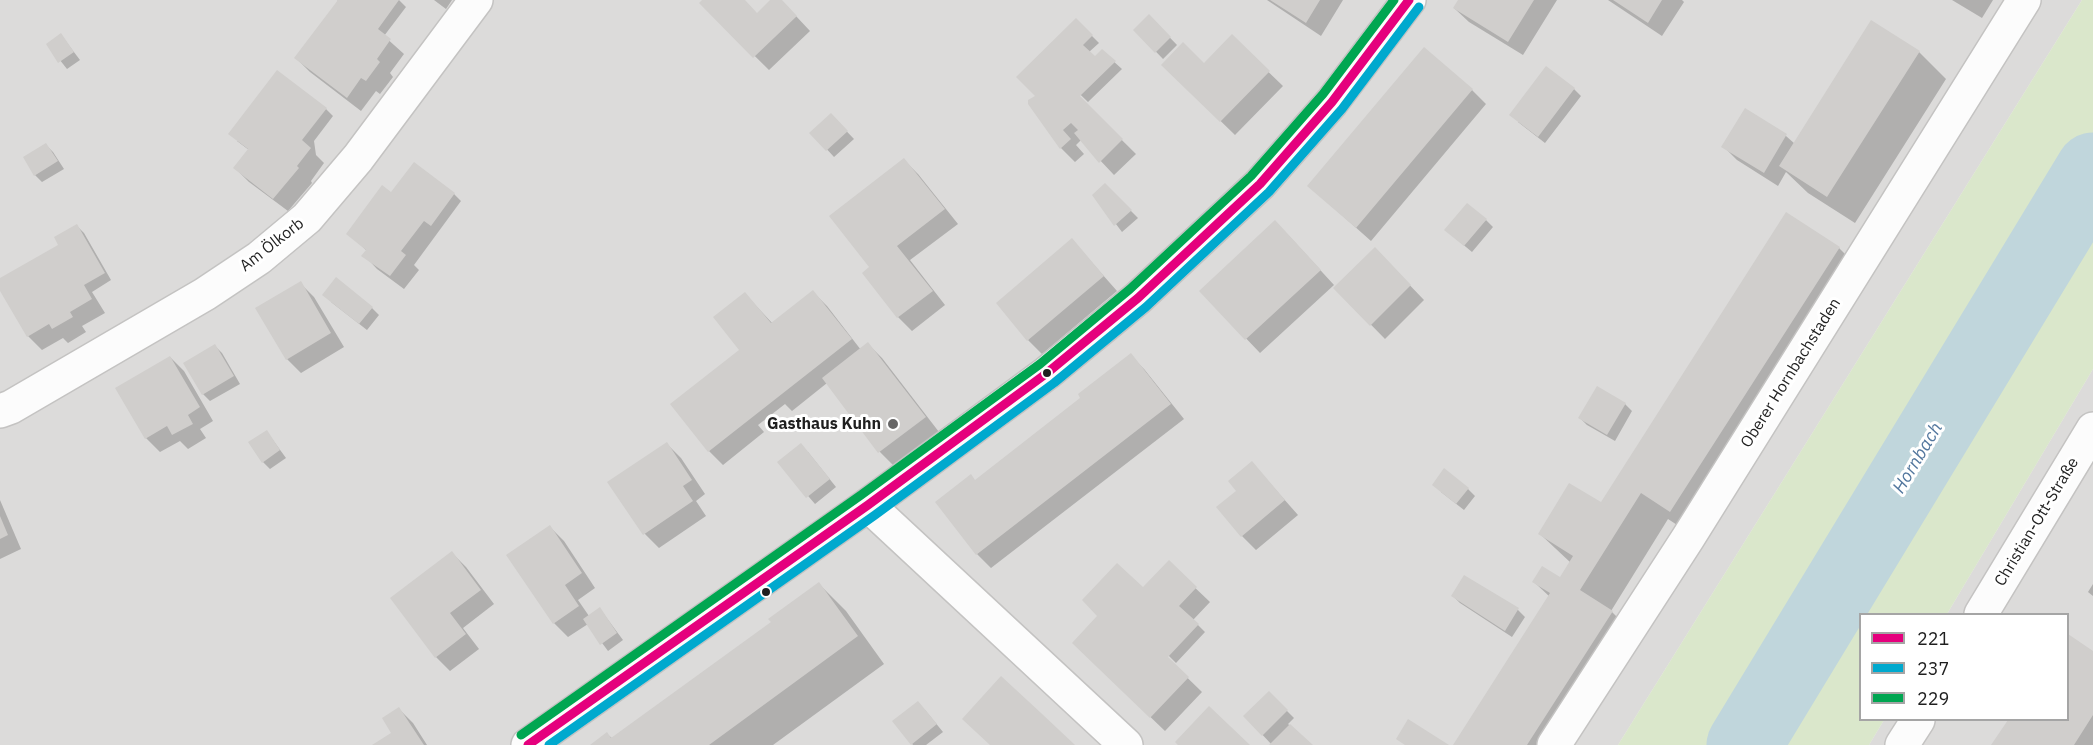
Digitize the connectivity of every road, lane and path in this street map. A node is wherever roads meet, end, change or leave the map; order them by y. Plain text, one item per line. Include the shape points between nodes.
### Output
1 (476, 0) edge
2 (1409, 0) edge
3 (2024, 0) edge
4 (0, 411) edge
5 (2093, 429) edge
6 (868, 505) junction
7 (1982, 613) edge
8 (1917, 721) edge
9 (528, 745) edge
10 (1126, 745) edge
11 (1554, 745) edge
12 (1902, 745) edge

1 - 4 street, Am Ölkorb via 358,159 307,218 259,258 205,294
2 - 6 street via 1311,127 1260,184 1179,261 1047,373
3 - 11 street, Oberer Hornbachstaden
5 - 7 street, Christian-Ott-Straße
6 - 9 street
6 - 10 street
8 - 12 street

